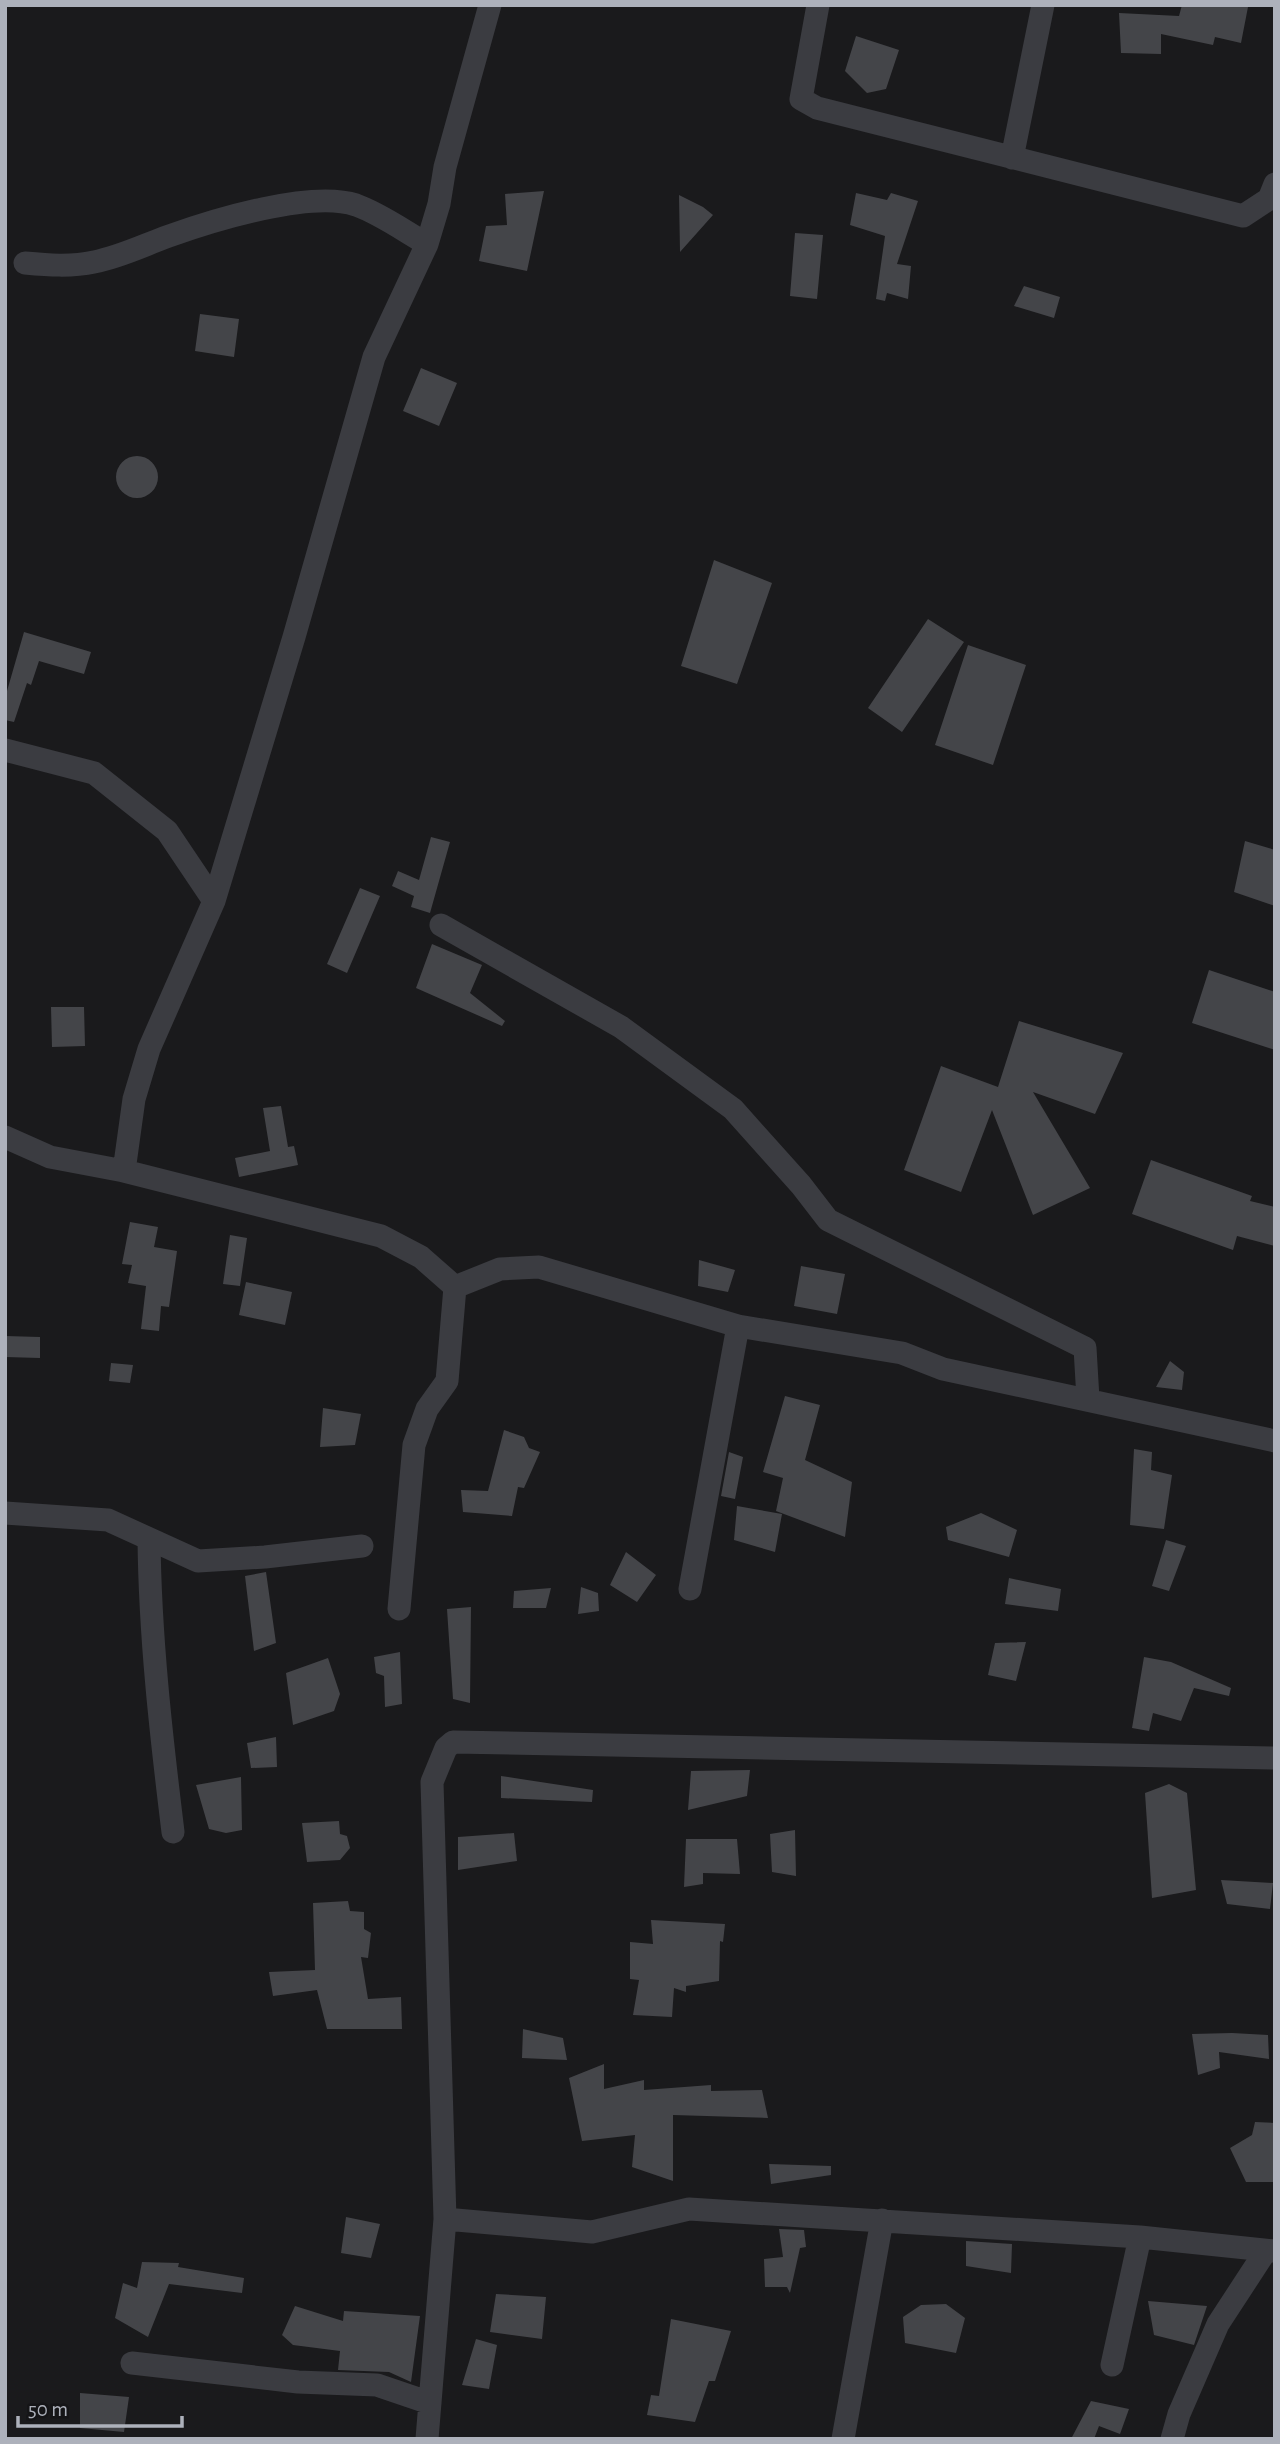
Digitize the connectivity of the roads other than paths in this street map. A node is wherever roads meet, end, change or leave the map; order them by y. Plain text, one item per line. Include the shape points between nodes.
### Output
1 (490, 5) edge
2 (818, 5) edge
3 (1043, 5) edge
4 (1012, 158) junction
5 (1275, 184) edge
6 (426, 244) junction
7 (25, 263) dead end
8 (5, 750) edge
9 (214, 901) junction
10 (441, 926) dead end
11 (5, 1138) edge
12 (124, 1171) junction
13 (456, 1287) junction
14 (738, 1326) junction
15 (1088, 1399) junction
16 (1275, 1441) edge
17 (5, 1513) edge
18 (149, 1539) junction
19 (362, 1546) dead end
20 (690, 1589) dead end
21 (399, 1609) dead end
22 (1275, 1758) edge
23 (173, 1832) dead end
24 (445, 2219) junction
25 (882, 2220) junction
26 (1140, 2237) junction
27 (1270, 2251) edge
28 (132, 2363) dead end
29 (1112, 2365) dead end
30 (430, 2403) junction
31 (427, 2439) edge
32 (843, 2439) edge
33 (1172, 2439) edge

1 - 6 street
2 - 4 street via 801,99 817,108
3 - 4 street
4 - 5 street via 1243,216 1269,199
6 - 7 street via 356,205 331,201 259,211 94,262
6 - 9 street via 374,356
8 - 9 street via 94,773 167,831
9 - 12 street via 149,1049 134,1098
10 - 15 street via 621,1027 733,1109 828,1220 1086,1348
11 - 12 street via 50,1157
12 - 13 street via 381,1236 421,1257
13 - 14 street via 500,1269 539,1267
13 - 21 street via 447,1381 426,1409 414,1445
14 - 15 street via 902,1353 943,1369
14 - 20 street
15 - 16 street
17 - 18 street via 108,1520
18 - 19 street via 198,1561
18 - 23 street via 157,1699
22 - 24 street via 453,1742 432,1782
24 - 25 street via 592,2232 689,2209
24 - 30 street
25 - 26 street
25 - 32 street
26 - 27 street
26 - 29 street
27 - 33 street via 1218,2323
28 - 30 street via 298,2382 377,2385
30 - 31 street

